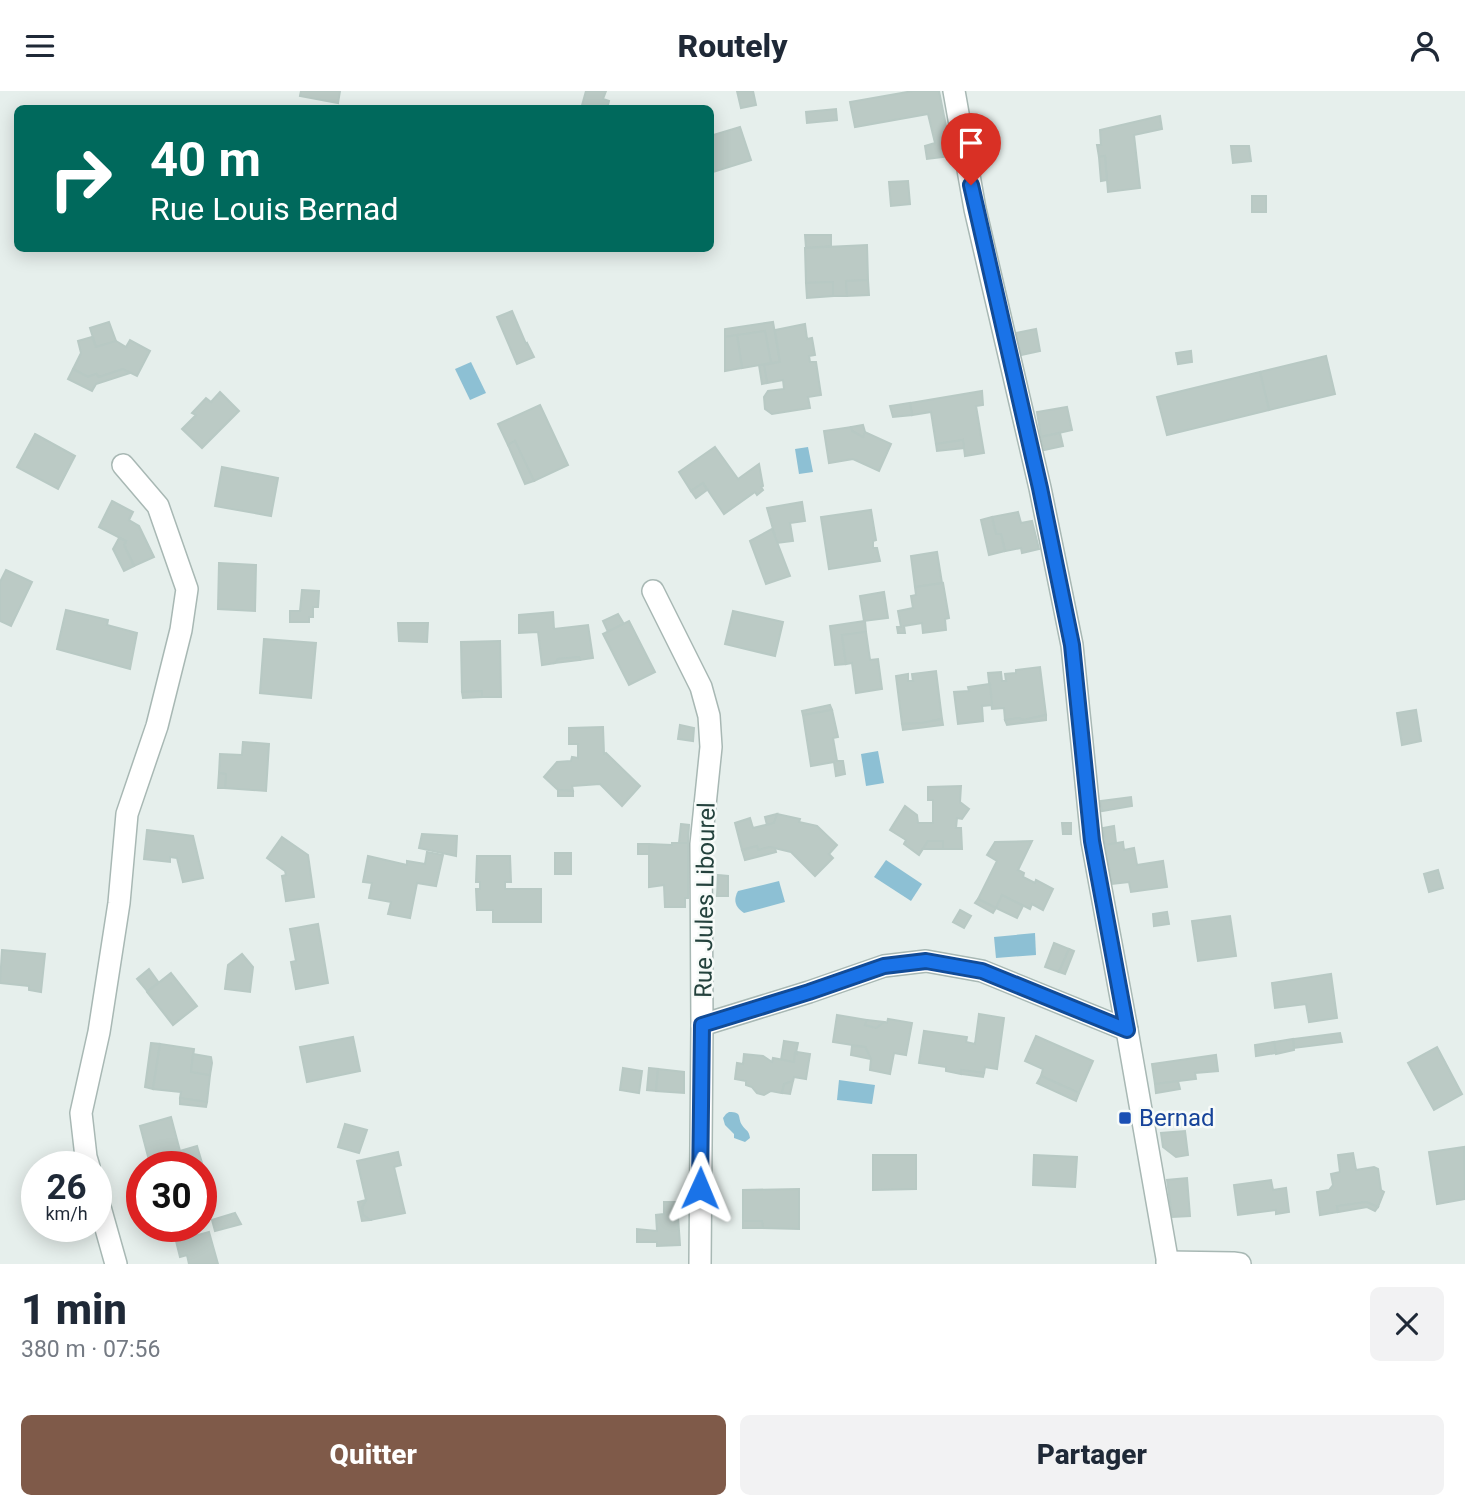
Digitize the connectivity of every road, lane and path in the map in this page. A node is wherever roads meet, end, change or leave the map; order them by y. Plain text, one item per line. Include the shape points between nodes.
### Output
1 (954, 91) edge
2 (123, 465) dead end
3 (653, 591) dead end
4 (702, 1025) junction
5 (1127, 1030) junction
6 (85, 1151) edge
7 (110, 1242) edge
8 (1168, 1263) edge
9 (116, 1264) edge
10 (700, 1264) edge
11 (1240, 1264) edge

1 - 5 street via 975,209 1072,645 1092,841
2 - 6 street via 158,506 187,589 156,726 127,814 119,903 81,1113
3 - 4 street, Rue Jules Libourel via 701,687 709,716 711,747 701,844
4 - 5 street via 884,966 926,961 982,971
4 - 10 street, Rue Jules Libourel
5 - 8 street
7 - 9 street
8 - 11 street

